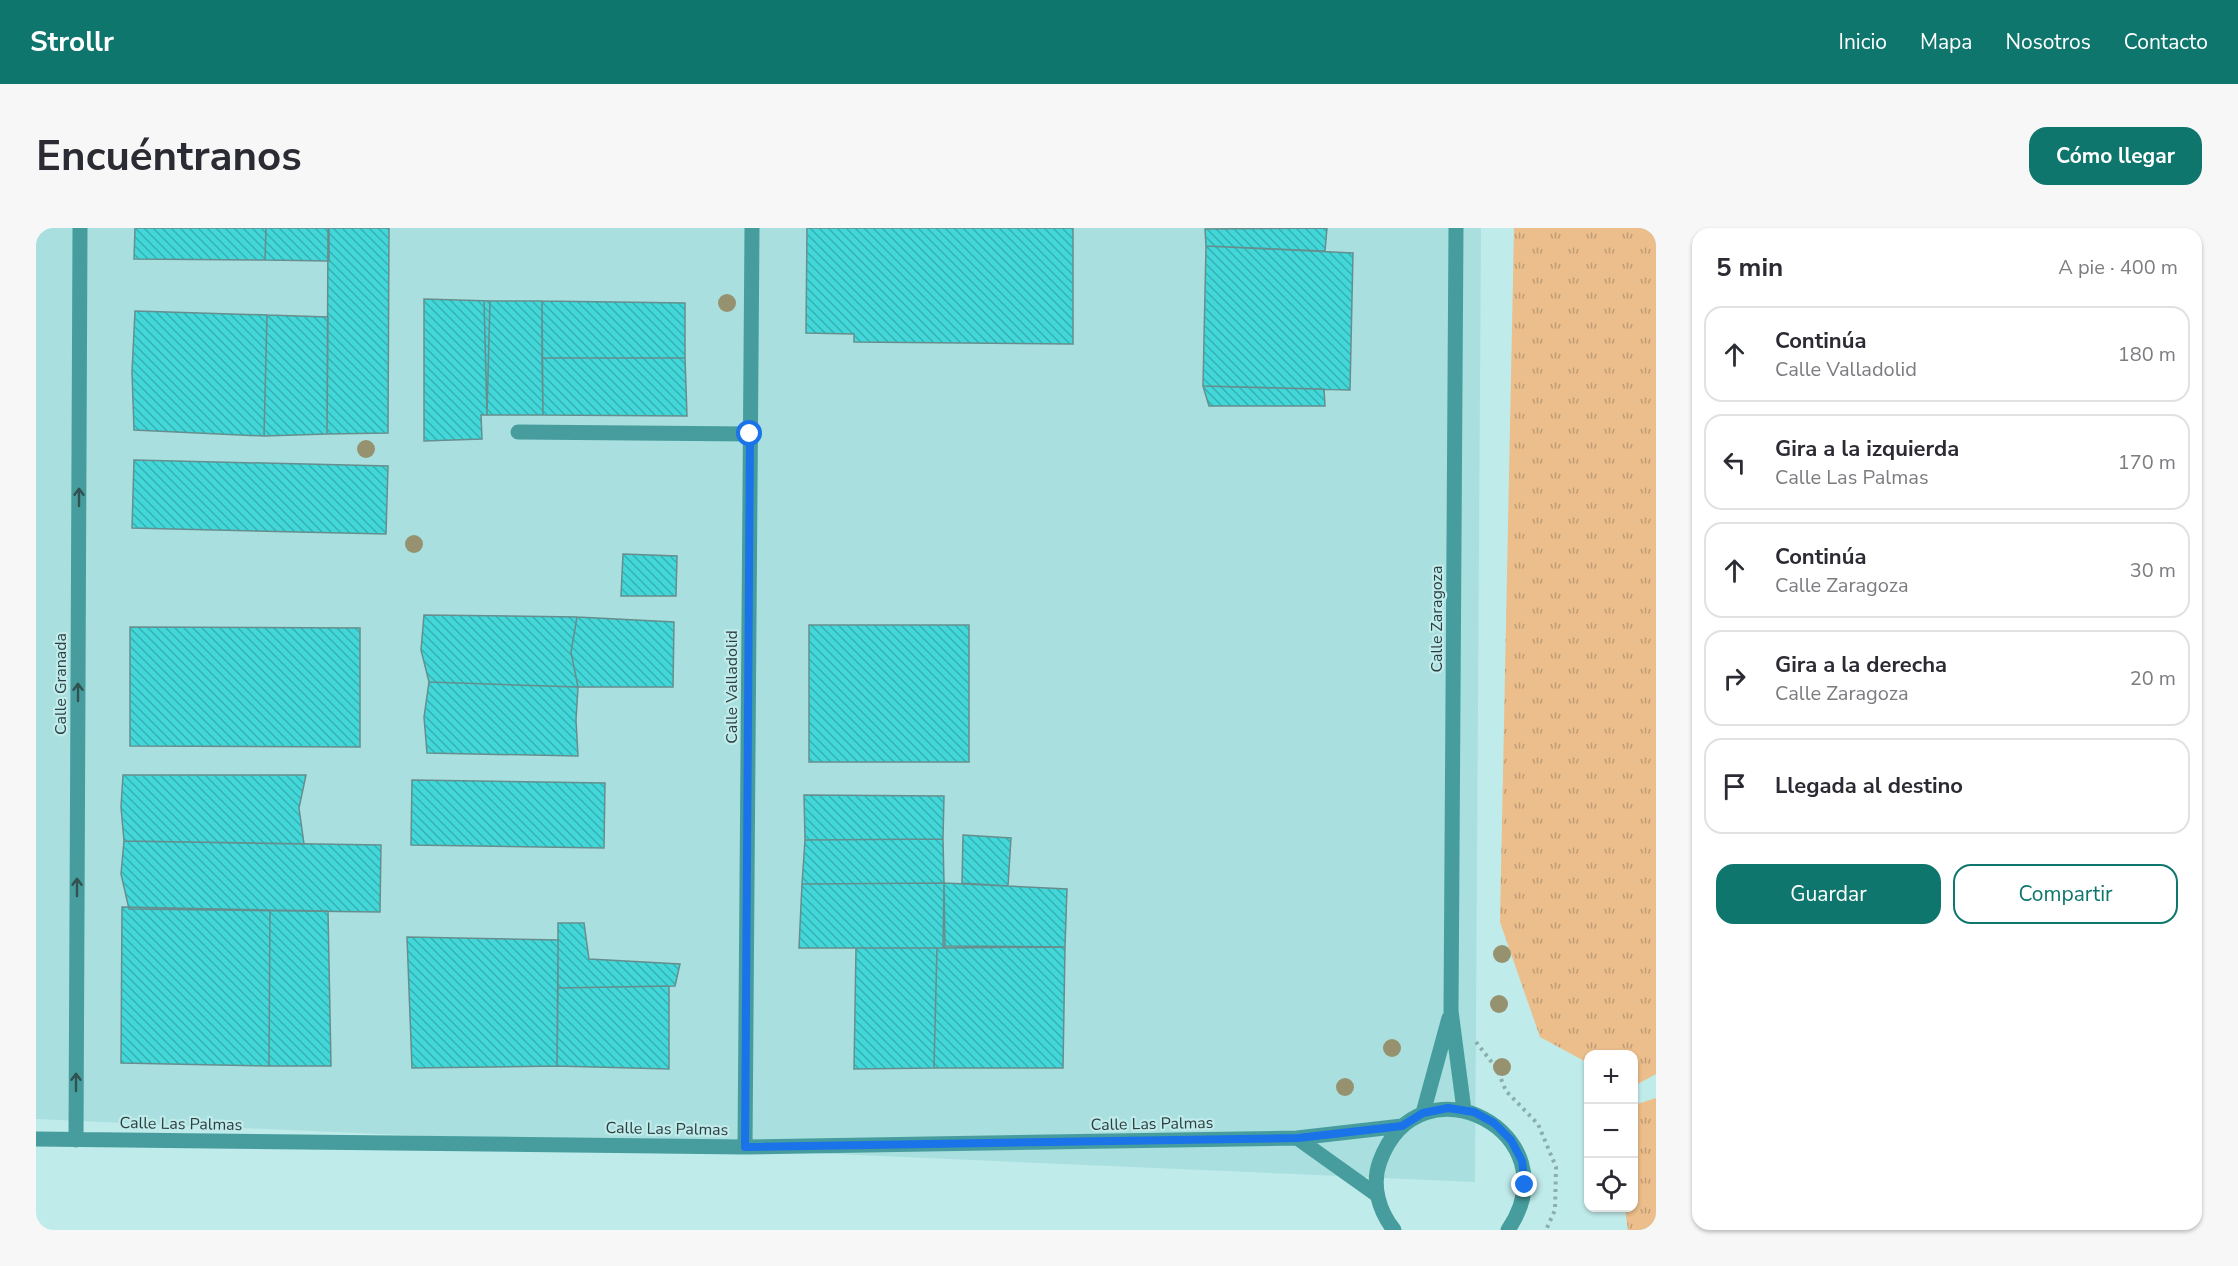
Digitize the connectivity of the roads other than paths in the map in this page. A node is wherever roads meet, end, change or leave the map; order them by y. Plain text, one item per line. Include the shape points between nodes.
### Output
1 (80, 228) edge
2 (752, 228) edge
3 (1456, 228) edge
4 (518, 432) dead end
5 (750, 434) junction
6 (1451, 1011) junction
7 (1464, 1110) junction
8 (1423, 1113) junction
9 (1402, 1126) junction
10 (1298, 1138) junction
11 (36, 1139) edge
12 (76, 1140) junction
13 (745, 1147) junction
14 (1377, 1195) junction
15 (1394, 1230) edge
16 (1508, 1230) edge

12 -> 1 street, Calle Granada
2 - 5 street, Calle Valladolid
3 - 6 street, Calle Zaragoza
4 - 5 street
5 - 13 street, Calle Valladolid
6 - 7 street, Calle Zaragoza
6 - 8 street, Calle Zaragoza
7 - 8 street via 1448,1108
7 - 16 street via 1494,1123 1511,1140 1522,1161 1523,1197
8 - 9 street
9 - 10 street, Calle Las Palmas
9 - 14 street via 1386,1146 1377,1170
10 - 13 street, Calle Las Palmas
10 - 14 street
11 - 12 street, Calle Las Palmas
12 - 13 street, Calle Las Palmas
14 - 15 street via 1385,1219

